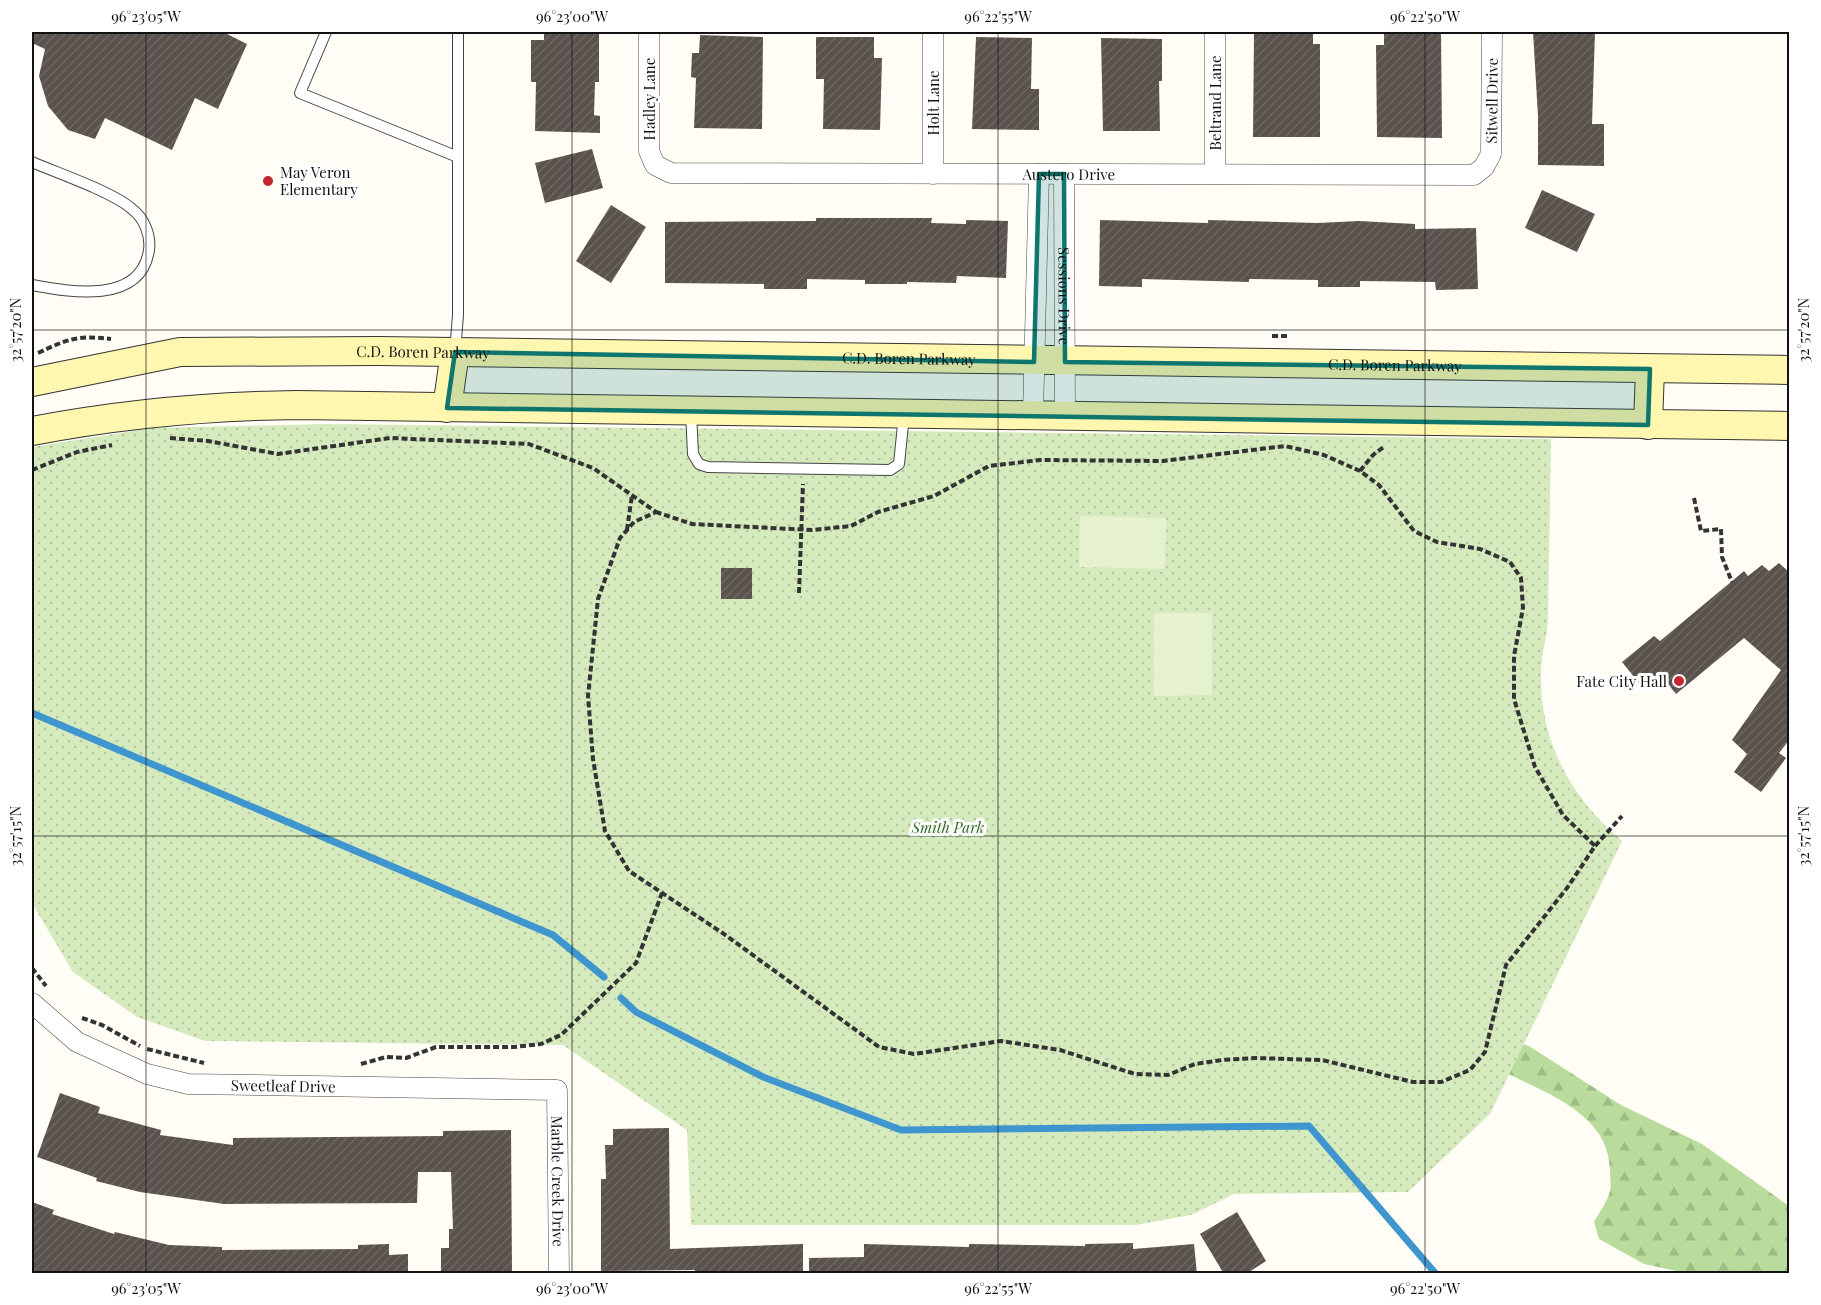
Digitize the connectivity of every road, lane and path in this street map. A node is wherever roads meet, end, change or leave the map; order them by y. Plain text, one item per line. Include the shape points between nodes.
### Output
1 (327, 32) edge
2 (458, 32) edge
3 (649, 32) edge
4 (933, 32) edge
5 (1215, 32) edge
6 (1492, 32) edge
7 (458, 158) junction
8 (32, 162) edge
9 (655, 165) joint
10 (1484, 167) joint
11 (933, 174) junction
12 (1039, 174) junction
13 (1064, 174) junction
14 (1215, 174) junction
15 (32, 285) edge
16 (455, 352) junction
17 (1034, 362) junction
18 (1065, 362) junction
19 (1650, 369) junction
20 (1790, 370) edge
21 (32, 382) edge
22 (447, 408) junction
23 (691, 412) junction
24 (904, 415) junction
25 (1033, 416) junction
26 (1065, 417) junction
27 (1648, 425) junction
28 (1790, 426) edge
29 (32, 431) edge
30 (166, 438) dead end
31 (115, 445) dead end
32 (803, 468) junction
33 (32, 470) edge
34 (632, 495) junction
35 (1694, 498) dead end
36 (656, 512) junction
37 (802, 528) junction
38 (627, 530) junction
39 (1731, 582) dead end
40 (799, 593) dead end
41 (1622, 816) dead end
42 (1595, 846) junction
43 (662, 893) junction
44 (32, 968) edge
45 (53, 993) dead end
46 (32, 1003) edge
47 (77, 1016) dead end
48 (354, 1064) dead end
49 (209, 1065) dead end
50 (557, 1090) joint
51 (559, 1274) edge

1 - 7 lane via 300,93
2 - 7 lane
3 - 9 street, Hadley Lane via 649,151
4 - 11 street, Holt Lane
5 - 14 street, Beltrand Lane
6 - 10 street, Sitwell Drive via 1491,154
7 - 16 lane
8 - 15 lane via 132,208 146,226 149,247 136,277 119,288 79,291
9 - 11 street, Austero Drive via 671,173
10 - 14 street, Austero Drive via 1474,175
11 - 12 street, Austero Drive
12 - 13 street, Austero Drive
12 - 17 street, Sessions Drive
13 - 14 street, Austero Drive
13 - 18 street, Sessions Drive
16 - 17 street, C.D. Boren Parkway
16 - 21 street, C.D. Boren Parkway via 180,352
16 - 22 street
17 - 18 street, C.D. Boren Parkway
17 - 25 street, Sessions Drive
18 - 19 street, C.D. Boren Parkway
18 - 26 street, Sessions Drive
19 - 20 street, C.D. Boren Parkway
19 - 27 street
22 - 23 street
22 - 29 street via 217,407 115,415
23 - 24 street
23 - 32 lane via 693,454 699,464
24 - 25 street
24 - 32 lane via 902,455 899,464 890,470
25 - 26 street
26 - 27 street
27 - 28 street
30 - 34 path via 278,454 390,438 529,444 593,468
31 - 33 path via 77,452
32 - 37 path
34 - 36 path
34 - 38 path
35 - 39 path via 1701,531 1721,529 1722,557
36 - 37 path via 692,525
36 - 38 path via 634,522
37 - 40 path
37 - 42 path via 851,526 878,512 934,496 989,466 1040,460 1163,461 1285,446 1324,455 1360,471 1378,485 1414,531 1437,542 1480,549 1510,562 1521,578 1523,608 1515,656 1514,699 1535,767 1563,815
38 - 43 path via 620,538 598,599 588,696 593,759 605,831 629,872
41 - 42 path
42 - 43 path via 1506,965 1485,1052 1470,1070 1440,1082 1413,1082 1322,1060 1222,1060 1195,1064 1168,1075 1135,1074 1060,1050 1001,1041 914,1053 879,1047
43 - 48 path via 636,963 561,1035 540,1044 436,1047 406,1058 386,1057
44 - 45 path
46 - 50 street, Sweetleaf Drive via 77,1042 147,1074 188,1084
47 - 49 path via 146,1049
50 - 51 street, Marble Creek Drive

